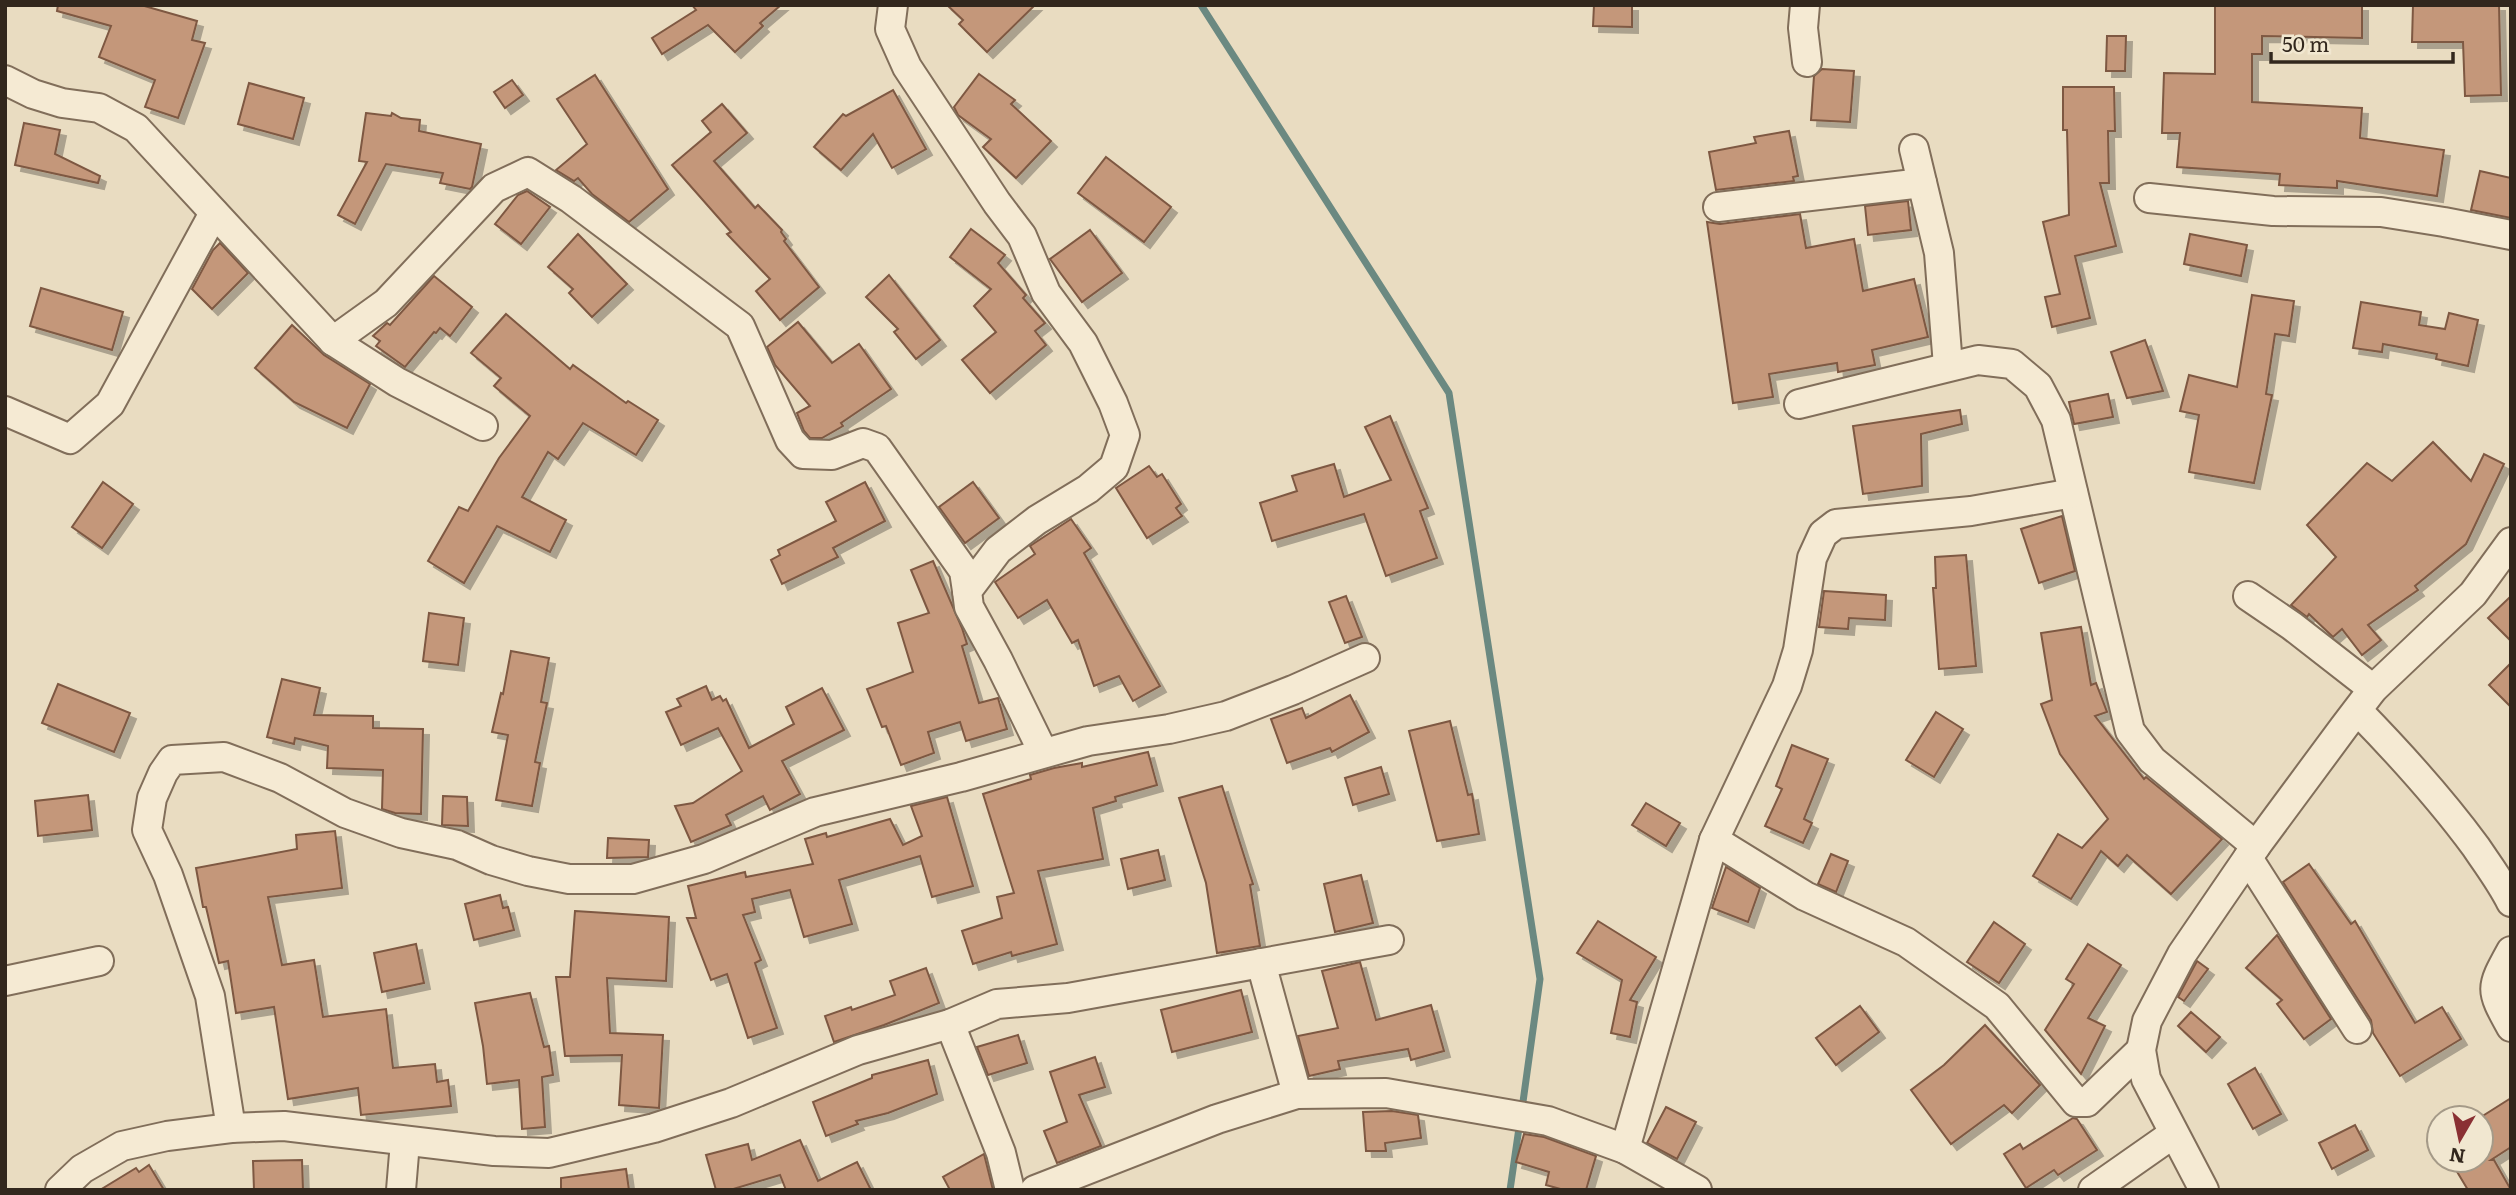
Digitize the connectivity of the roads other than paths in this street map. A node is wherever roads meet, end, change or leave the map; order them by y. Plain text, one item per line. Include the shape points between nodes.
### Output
1 (893, 5) edge
2 (1805, 5) edge
3 (1807, 62) dead end
4 (5, 80) edge
5 (1914, 149) dead end
6 (1922, 183) junction
7 (2149, 198) dead end
8 (1717, 207) dead end
9 (214, 213) junction
10 (2511, 235) edge
11 (333, 341) junction
12 (1948, 366) junction
13 (1799, 404) dead end
14 (5, 411) edge
15 (483, 426) dead end
16 (2073, 493) junction
17 (2511, 542) edge
18 (967, 591) junction
19 (2248, 596) dead end
20 (1365, 658) dead end
21 (2366, 700) junction
22 (1043, 752) junction
23 (1714, 840) junction
24 (2252, 852) junction
25 (2508, 888) edge
26 (1390, 940) dead end
27 (2511, 951) edge
28 (99, 961) dead end
29 (1261, 963) junction
30 (5, 981) edge
31 (950, 1024) junction
32 (2511, 1027) edge
33 (2357, 1029) dead end
34 (2141, 1049) junction
35 (1297, 1094) junction
36 (231, 1128) junction
37 (2173, 1134) junction
38 (405, 1142) junction
39 (1625, 1149) junction
40 (60, 1190) edge
41 (401, 1190) edge
42 (1010, 1190) edge
43 (1035, 1190) edge
44 (1697, 1190) edge
45 (2093, 1190) edge
46 (2203, 1190) edge

1 - 18 street via 890,29 907,67 1022,236 1046,293 1083,343 1125,435 1114,467 998,550
2 - 3 street
4 - 9 street via 62,103 99,108 136,128
5 - 6 street
6 - 8 street
6 - 12 street via 1939,253
7 - 10 street via 2273,211 2381,212
9 - 11 street
9 - 14 street via 110,404 70,439
11 - 15 street via 397,382
11 - 18 street via 386,303 494,188 528,173 571,199 740,326 790,440 803,454 832,455 863,443 877,448 964,570
12 - 13 street
12 - 16 street via 1978,360 2012,364 2038,386 2056,420
16 - 23 street via 1971,511 1836,524 1823,534 1812,558 1798,650 1787,686
16 - 24 street via 2130,731 2152,760
17 - 21 street via 2473,594
18 - 22 street via 969,607
19 - 21 street via 2292,626
20 - 22 street via 1226,716
21 - 24 street
21 - 25 street via 2404,758
22 - 36 street via 815,812 704,859 633,879 569,879 528,872 457,845 401,833 345,813 280,778 224,757 172,760 152,798 147,830 168,874 210,996
23 - 34 street via 1804,896 1906,942 1997,1006 2076,1102 2087,1102
23 - 39 street
24 - 33 street
24 - 34 street via 2182,954 2147,1021
26 - 29 street
27 - 32 street via 2497,977 2494,996
28 - 30 street
29 - 31 street via 1068,998 997,1004
29 - 35 street
31 - 38 street via 858,1049 731,1103 654,1128 549,1153
31 - 42 street via 1001,1153
34 - 37 street via 2146,1079
35 - 39 street via 1386,1093 1548,1121
35 - 43 street via 1217,1119
36 - 38 street via 284,1126
36 - 40 street via 122,1146 82,1169
37 - 45 street
37 - 46 street
38 - 41 street
39 - 44 street

